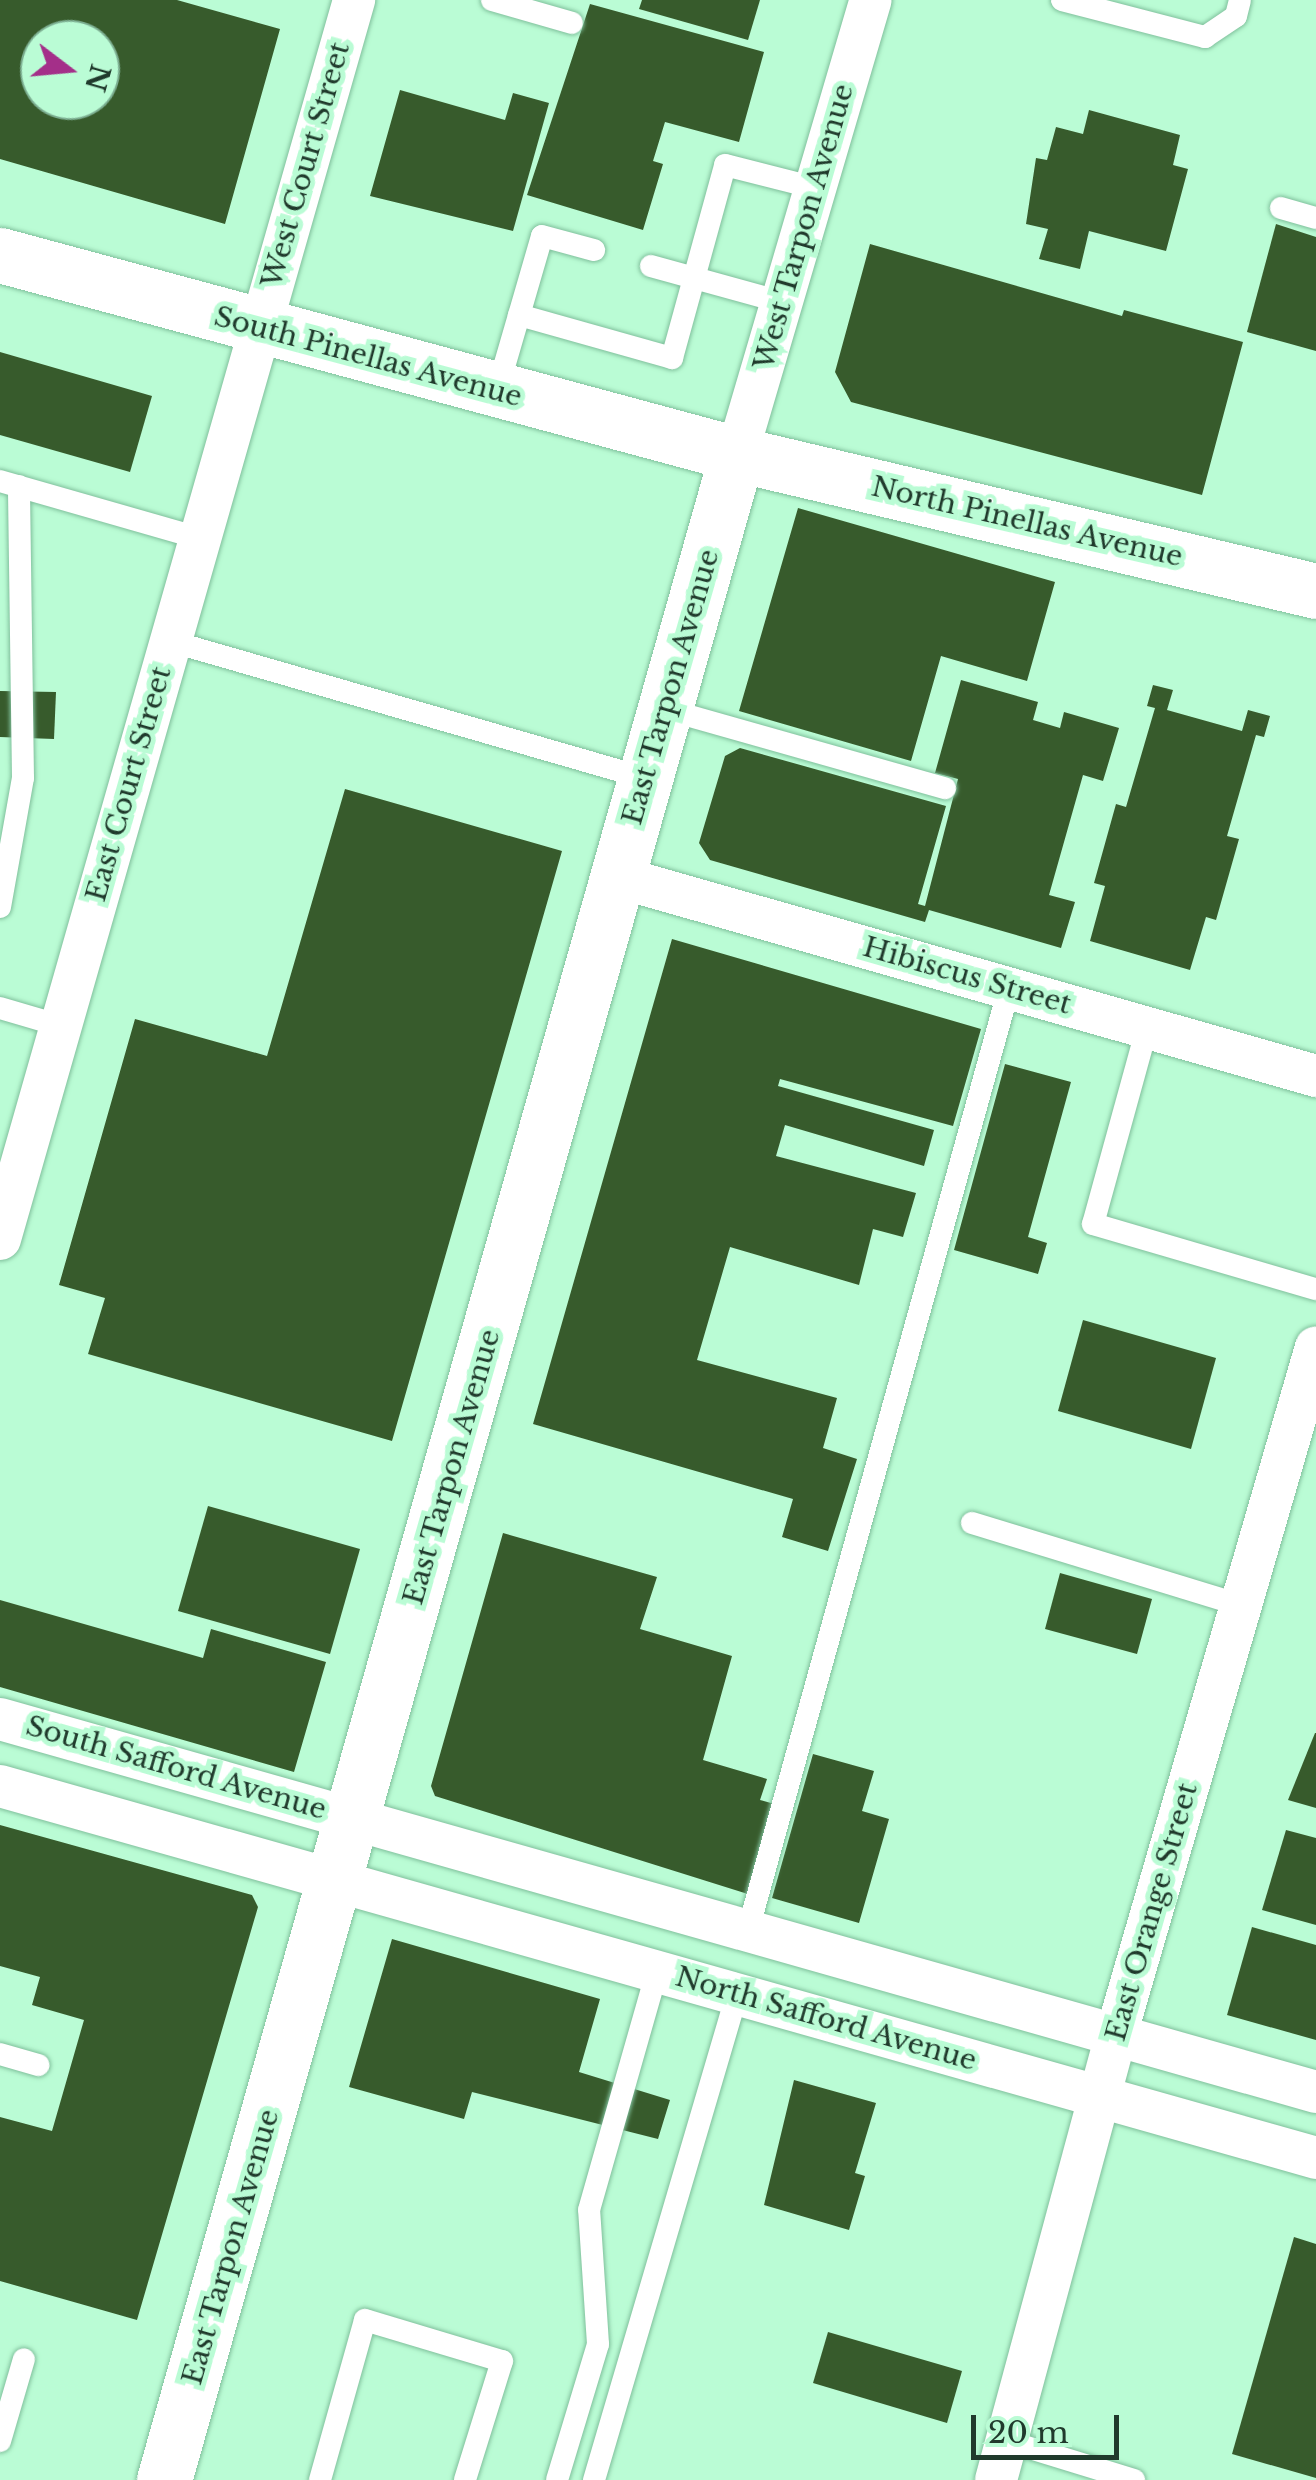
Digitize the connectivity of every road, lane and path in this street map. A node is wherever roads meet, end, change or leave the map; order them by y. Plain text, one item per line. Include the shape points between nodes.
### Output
1 (354, 0) edge
2 (492, 0) edge
3 (870, 0) edge
4 (1062, 0) edge
5 (1240, 0) edge
6 (572, 24) dead end
7 (816, 188) junction
8 (1281, 208) dead end
9 (1316, 218) edge
10 (594, 250) dead end
11 (0, 255) edge
12 (651, 266) dead end
13 (695, 277) junction
14 (782, 302) junction
15 (519, 315) junction
16 (259, 329) junction
17 (498, 391) junction
18 (737, 454) junction
19 (9, 483) edge
20 (199, 538) junction
21 (1316, 590) edge
22 (170, 641) junction
23 (665, 709) junction
24 (646, 778) junction
25 (945, 788) dead end
26 (618, 876) junction
27 (0, 908) edge
28 (1009, 988) junction
29 (0, 1008) edge
30 (61, 1026) junction
31 (1147, 1028) junction
32 (1316, 1076) edge
33 (0, 1239) edge
34 (1316, 1289) edge
35 (1316, 1347) edge
36 (972, 1523) dead end
37 (1241, 1605) junction
38 (0, 1719) edge
39 (0, 1786) edge
40 (353, 1818) junction
41 (336, 1881) junction
42 (748, 1930) junction
43 (657, 1972) junction
44 (737, 1994) junction
45 (1116, 2035) junction
46 (0, 2054) edge
47 (38, 2065) dead end
48 (1316, 2092) edge
49 (1100, 2096) junction
50 (1316, 2158) edge
51 (24, 2359) dead end
52 (0, 2441) edge
53 (1001, 2461) edge
54 (164, 2480) edge
55 (320, 2480) edge
56 (464, 2480) edge
57 (556, 2480) edge
58 (594, 2480) edge
59 (1134, 2480) edge

1 - 16 street, West Court Street
2 - 6 lane
3 - 7 street, West Tarpon Avenue
4 - 5 lane via 1205,37 1236,16
7 - 13 lane via 726,165
7 - 14 street, West Tarpon Avenue
8 - 9 lane
10 - 15 lane via 542,236
11 - 16 main road, South Pinellas Avenue
12 - 13 lane
13 - 14 lane
13 - 15 lane via 672,358
14 - 18 street, West Tarpon Avenue
15 - 17 lane
16 - 17 main road, South Pinellas Avenue
16 - 20 street, East Court Street
17 - 18 main road, South Pinellas Avenue
18 - 21 main road, North Pinellas Avenue
18 - 23 main road, East Tarpon Avenue
19 - 20 lane
19 - 27 lane via 23,778
20 - 22 street, East Court Street
22 - 24 lane
22 - 30 street, East Court Street
23 - 24 main road, East Tarpon Avenue
23 - 25 lane
24 - 26 main road, East Tarpon Avenue
26 - 28 street, Hibiscus Street
26 - 40 main road, East Tarpon Avenue
28 - 31 street, Hibiscus Street
28 - 42 lane
29 - 30 lane
30 - 33 street, East Court Street
31 - 32 street, Hibiscus Street
31 - 34 lane via 1093,1224
35 - 37 street, East Orange Street
36 - 37 lane
37 - 45 street, East Orange Street
38 - 40 street, South Safford Avenue
39 - 41 street
40 - 41 main road, East Tarpon Avenue
40 - 42 street
41 - 43 street, North Safford Avenue
41 - 54 main road, East Tarpon Avenue
42 - 45 street
43 - 44 street, North Safford Avenue
43 - 57 lane via 589,2210 598,2344
44 - 49 street, North Safford Avenue
44 - 58 lane
45 - 48 street
45 - 49 street, East Orange Street
46 - 47 lane
49 - 50 street, North Safford Avenue
49 - 53 street, East Orange Street
51 - 52 lane
53 - 59 lane
55 - 56 lane via 365,2320 502,2361

